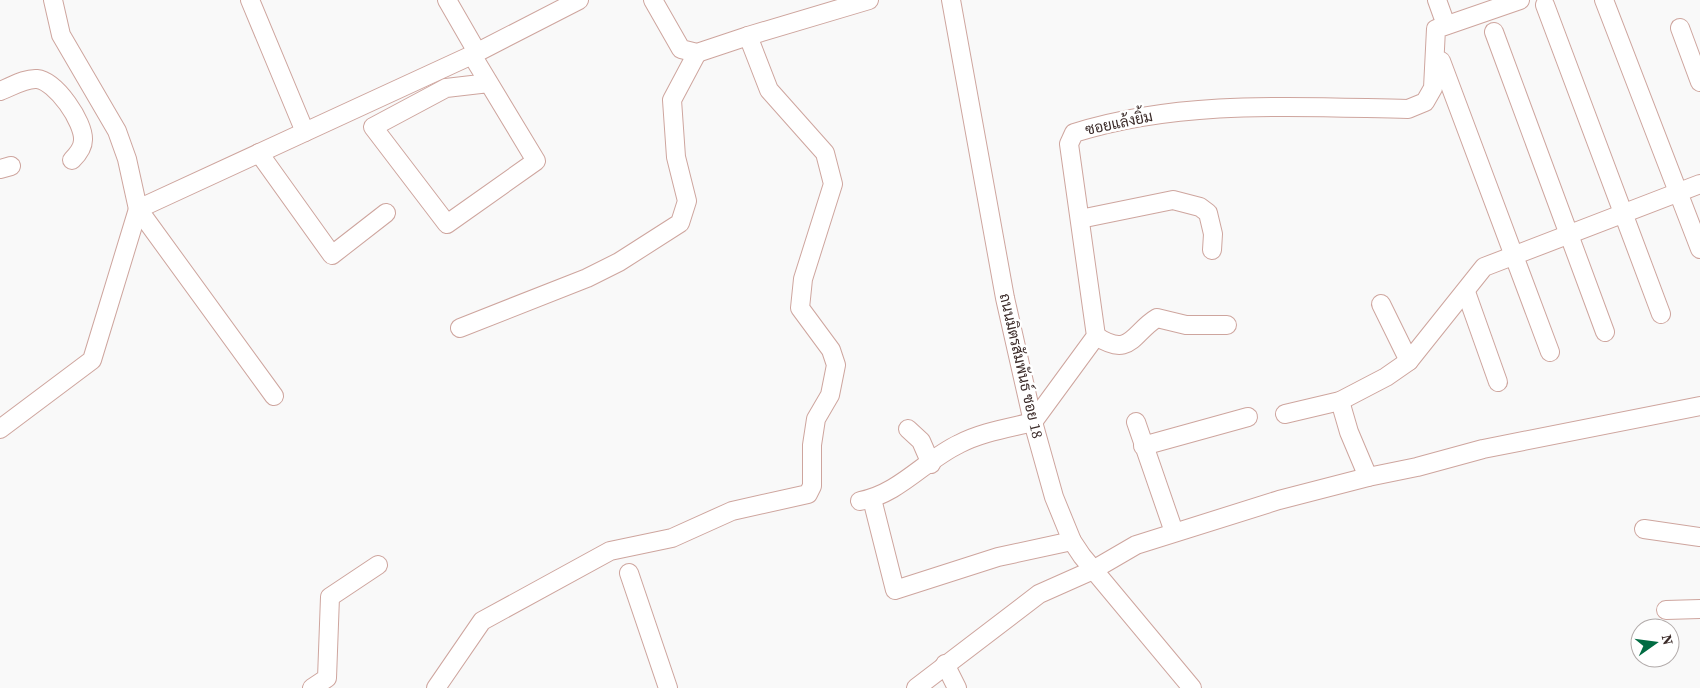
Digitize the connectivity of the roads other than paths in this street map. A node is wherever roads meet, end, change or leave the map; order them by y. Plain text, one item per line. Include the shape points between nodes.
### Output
1 (53, 0) edge
2 (250, 0) edge
3 (447, 0) edge
4 (579, 0) edge
5 (654, 0) edge
6 (869, 0) edge
7 (951, 0) edge
8 (1437, 0) edge
9 (1520, 0) edge
10 (1604, 0) edge
11 (1545, 5) dead end
12 (1446, 26) junction
13 (1494, 32) dead end
14 (748, 36) junction
15 (1700, 44) edge
16 (474, 53) junction
17 (697, 53) junction
18 (1441, 61) dead end
19 (1700, 82) edge
20 (489, 83) junction
21 (0, 91) edge
22 (305, 132) junction
23 (259, 153) junction
24 (72, 160) dead end
25 (1700, 184) edge
26 (1678, 193) junction
27 (138, 209) junction
28 (386, 213) dead end
29 (1624, 214) junction
30 (1080, 219) junction
31 (1569, 234) junction
32 (1700, 249) edge
33 (1212, 250) dead end
34 (1515, 254) junction
35 (1466, 292) junction
36 (1381, 304) dead end
37 (1661, 314) dead end
38 (1227, 326) dead end
39 (460, 328) dead end
40 (1605, 332) dead end
41 (1096, 336) junction
42 (1550, 352) dead end
43 (1409, 361) junction
44 (1498, 382) dead end
45 (274, 396) dead end
46 (1340, 401) junction
47 (1700, 406) edge
48 (1286, 414) dead end
49 (1248, 416) dead end
50 (1033, 422) junction
51 (1136, 422) dead end
52 (0, 429) edge
53 (908, 429) dead end
54 (1142, 446) junction
55 (931, 464) junction
56 (1368, 477) junction
57 (1644, 529) dead end
58 (1174, 532) junction
59 (1700, 537) edge
60 (1072, 541) junction
61 (378, 565) dead end
62 (1093, 570) junction
63 (629, 573) dead end
64 (1666, 610) dead end
65 (1700, 610) edge
66 (945, 664) junction
67 (312, 688) edge
68 (436, 688) edge
69 (668, 688) edge
70 (916, 688) edge
71 (957, 688) edge
72 (1192, 688) edge

1 - 27 street via 61,35 117,131
2 - 22 street
3 - 16 street
4 - 16 street
5 - 17 street via 681,49
6 - 14 street
7 - 50 street, ถนนมิตรสัมพันธ์ ซอย 18 via 1005,298
8 - 12 street
9 - 12 street
10 - 26 street
11 - 29 street
12 - 30 street, ซอยแล้งยิ้ม via 1436,30 1430,96 1425,102 1408,109 1241,107 1145,116 1074,133 1069,144
13 - 31 street
14 - 17 street
14 - 68 street via 770,90 825,153 833,184 804,279 800,308 830,350 836,365 830,395 816,419 812,486 808,494 732,510 672,538 610,552 482,621
15 - 19 street via 1680,28
16 - 20 street
16 - 22 street
17 - 39 street via 672,100 676,157 687,201 680,223 619,262 587,278
18 - 34 street
20 - 20 street via 536,161 448,224 373,127 446,88
21 - 24 street via 35,79 54,88 68,105 83,135 81,149
22 - 23 street
23 - 27 street
23 - 28 street via 332,255
25 - 26 street
26 - 29 street
26 - 32 street
27 - 45 street
27 - 52 street via 92,360
29 - 31 street
29 - 37 street
30 - 33 street via 1173,200 1200,207 1208,213 1213,234
30 - 41 street, ซอยแล้งยิ้ม
31 - 34 street
31 - 40 street
34 - 35 street via 1484,267
34 - 42 street
35 - 43 street
35 - 44 street
36 - 43 street
38 - 41 street via 1186,325 1158,318 1148,323 1138,337 1123,345 1107,343
41 - 50 street
43 - 46 street
46 - 48 street
46 - 56 street via 1348,432
47 - 56 street via 1483,449
49 - 54 street
50 - 55 street via 958,444
50 - 60 street, ถนนมิตรสัมพันธ์ ซอย 18 via 1054,497
51 - 54 street
53 - 55 street via 921,441
54 - 58 street
55 - 60 street via 866,500 895,590 998,557
56 - 58 street
57 - 59 street
58 - 62 street via 1136,545
60 - 62 street, ถนนมิตรสัมพันธ์ ซอย 18
61 - 67 street via 330,596 326,678
62 - 66 street via 1039,594
62 - 72 street, ถนนมิตรสัมพันธ์ ซอย 18
63 - 69 street
64 - 65 street
66 - 70 street
66 - 71 street

